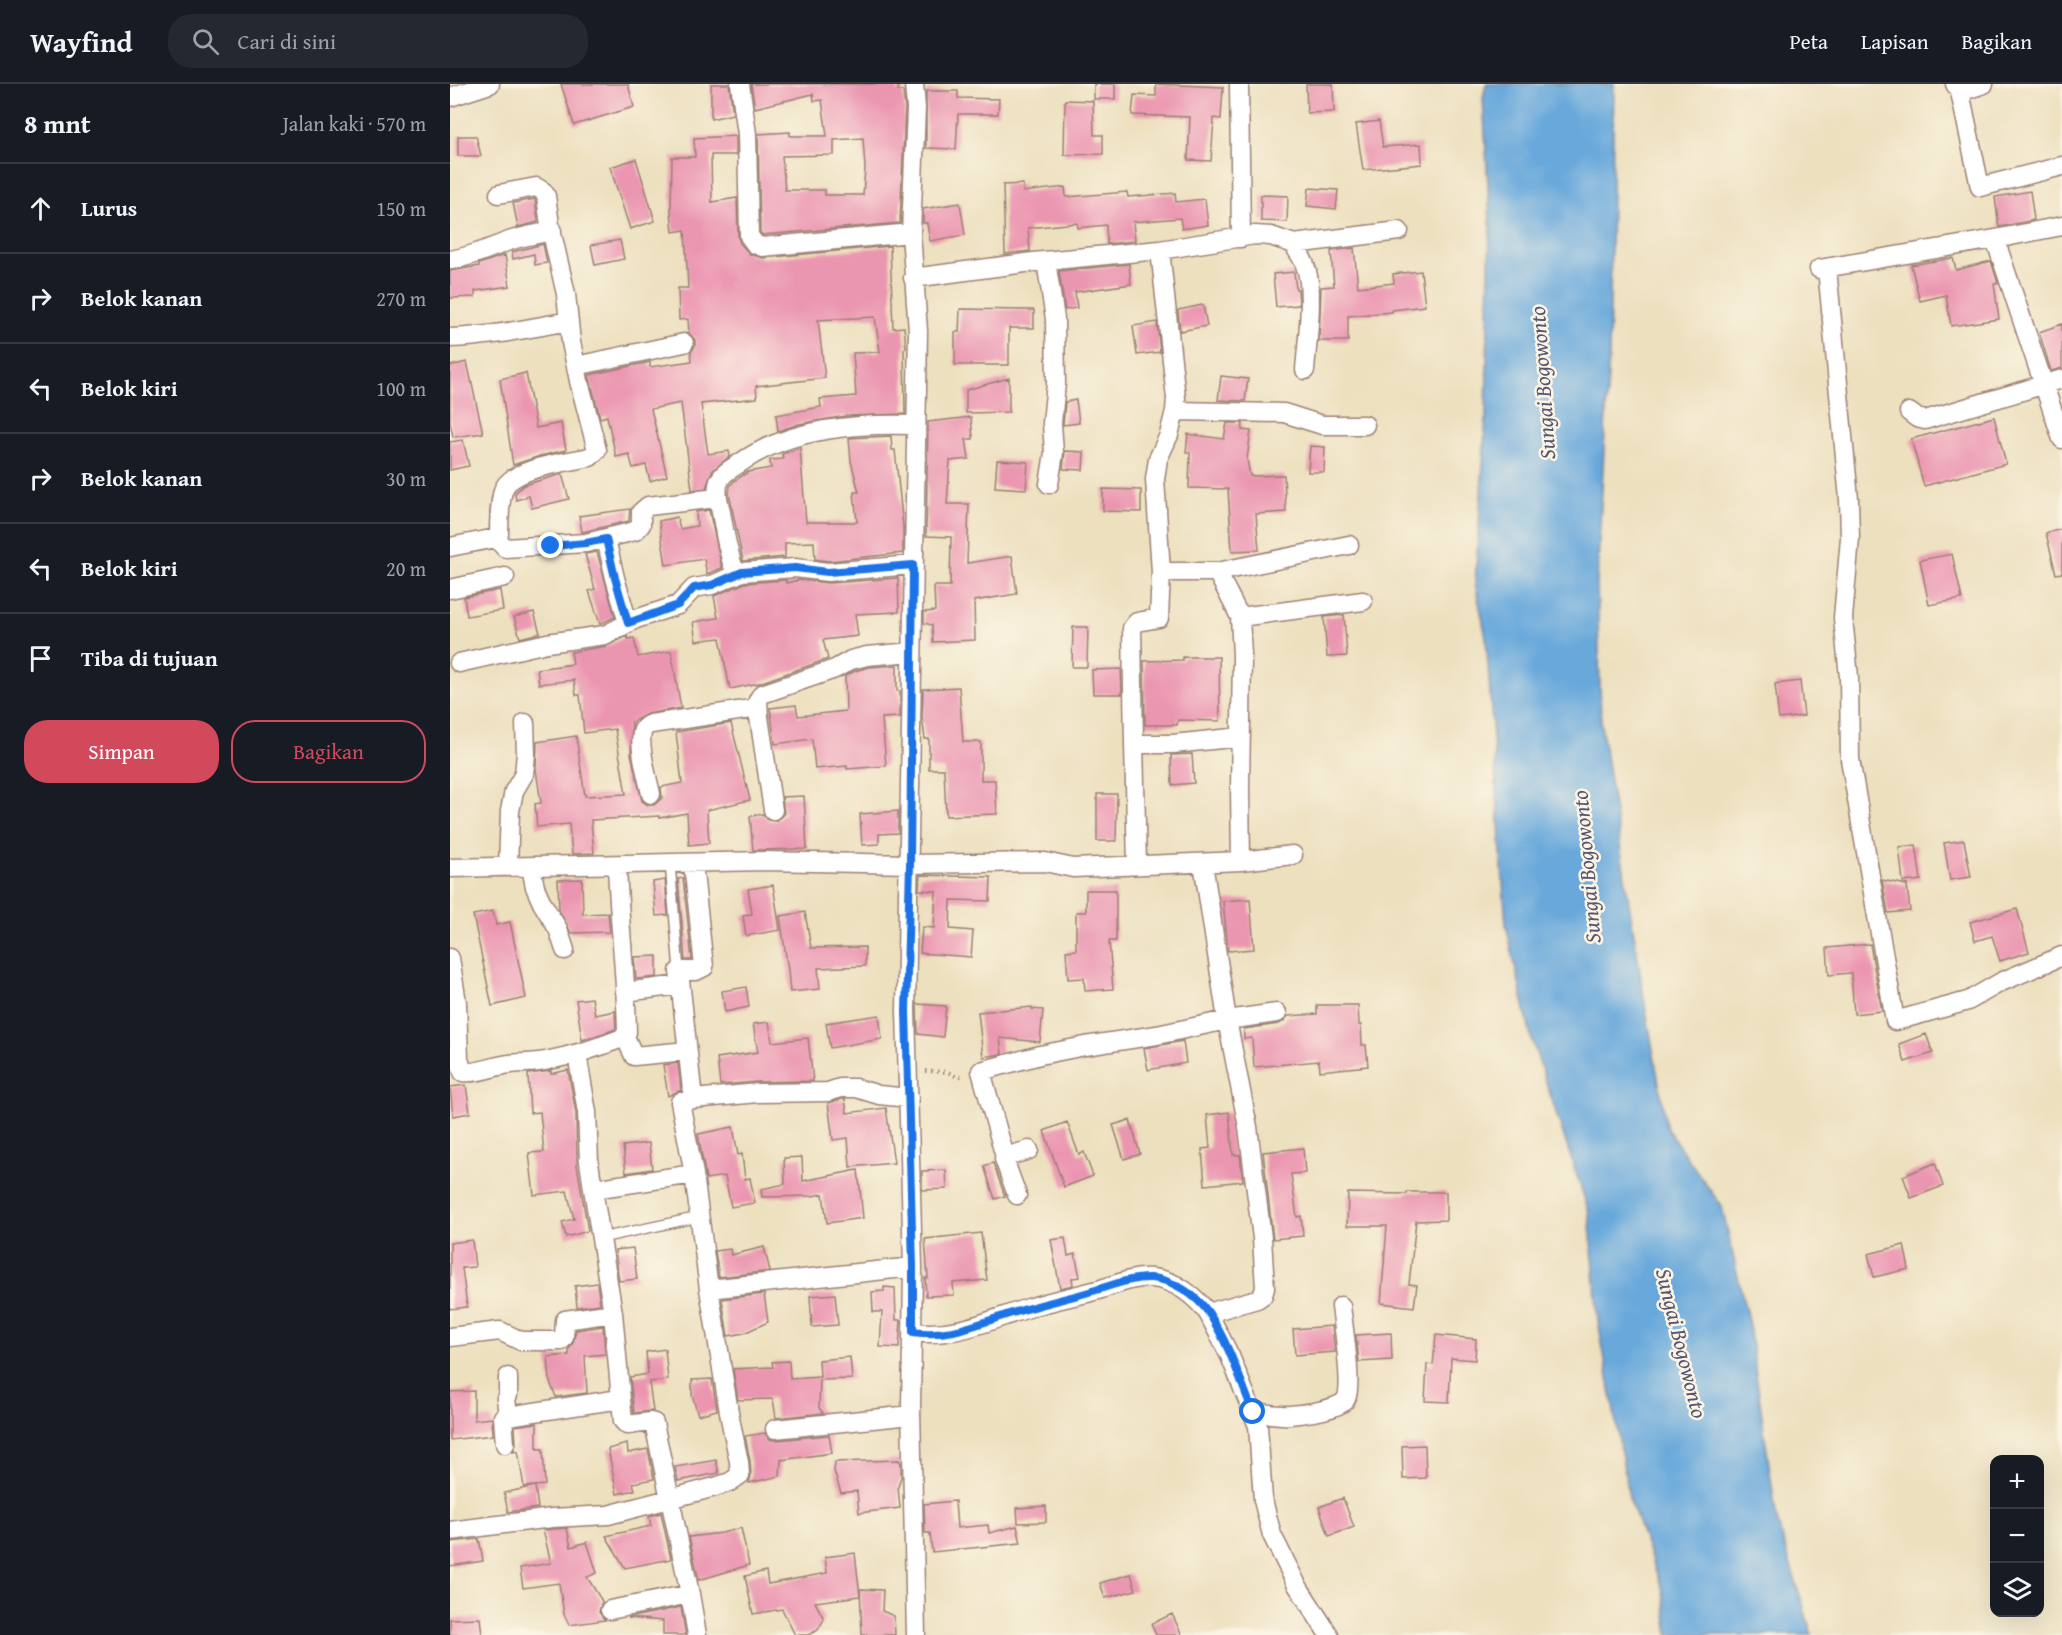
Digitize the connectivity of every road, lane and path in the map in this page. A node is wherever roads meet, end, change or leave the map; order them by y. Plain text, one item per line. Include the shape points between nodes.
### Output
1 (490, 84) edge
2 (740, 84) edge
3 (914, 84) edge
4 (1239, 84) edge
5 (1984, 84) edge
6 (1958, 88) edge
7 (450, 97) edge
8 (2062, 166) edge
9 (499, 194) dead end
10 (2062, 226) edge
11 (552, 231) junction
12 (1399, 231) dead end
13 (911, 233) junction
14 (1241, 238) junction
15 (1995, 239) junction
16 (1294, 244) junction
17 (1160, 250) junction
18 (450, 260) edge
19 (1046, 261) junction
20 (913, 278) junction
21 (569, 321) junction
22 (450, 338) edge
23 (684, 344) dead end
24 (576, 366) junction
25 (1305, 370) dead end
26 (2062, 379) edge
27 (2043, 384) junction
28 (1175, 411) junction
29 (1909, 412) dead end
30 (916, 425) junction
31 (1365, 426) dead end
32 (2062, 439) edge
33 (1049, 484) dead end
34 (717, 498) junction
35 (496, 538) junction
36 (606, 539) junction
37 (1349, 545) dead end
38 (450, 547) edge
39 (913, 565) junction
40 (1161, 572) junction
41 (1217, 572) junction
42 (736, 575) junction
43 (505, 577) dead end
44 (450, 590) edge
45 (1363, 601) dead end
46 (1240, 617) junction
47 (628, 623) junction
48 (912, 652) junction
49 (459, 663) dead end
50 (758, 708) junction
51 (525, 723) dead end
52 (1242, 738) junction
53 (1134, 744) junction
54 (651, 794) dead end
55 (773, 810) dead end
56 (1293, 855) dead end
57 (1241, 861) junction
58 (670, 863) junction
59 (693, 863) junction
60 (1203, 863) junction
61 (910, 864) junction
62 (617, 865) junction
63 (1137, 865) junction
64 (450, 867) edge
65 (508, 867) junction
66 (531, 867) junction
67 (565, 950) dead end
68 (2062, 956) edge
69 (450, 958) edge
70 (680, 978) junction
71 (625, 992) junction
72 (1277, 1013) dead end
73 (1227, 1020) junction
74 (625, 1037) junction
75 (687, 1052) junction
76 (577, 1054) junction
77 (909, 1069) junction
78 (981, 1071) junction
79 (909, 1098) junction
80 (693, 1099) junction
81 (1029, 1150) dead end
82 (1005, 1157) junction
83 (694, 1174) junction
84 (593, 1190) junction
85 (1017, 1195) dead end
86 (699, 1217) junction
87 (601, 1238) junction
88 (913, 1267) junction
89 (709, 1289) junction
90 (1341, 1306) dead end
91 (613, 1313) junction
92 (1208, 1313) junction
93 (913, 1332) junction
94 (450, 1337) edge
95 (508, 1377) dead end
96 (620, 1399) junction
97 (1253, 1412) junction
98 (911, 1415) junction
99 (508, 1416) junction
100 (775, 1429) dead end
101 (505, 1444) dead end
102 (670, 1499) junction
103 (450, 1531) edge
104 (690, 1594) junction
105 (610, 1610) dead end
106 (697, 1635) edge
107 (916, 1635) edge
108 (1329, 1635) edge

1 - 7 street
2 - 13 street via 747,134 748,226 755,244 762,247
3 - 13 street
4 - 14 street
5 - 6 street
6 - 8 street via 1980,187
9 - 11 street via 536,187 543,191
10 - 15 street
11 - 18 street
11 - 21 street
12 - 16 street
13 - 20 street
14 - 16 street via 1271,236
14 - 17 street
15 - 27 street
15 - 68 street via 1823,269 1849,499 1843,618 1849,677 1850,759 1895,1021 1968,1001
16 - 25 street via 1308,278
17 - 19 street
17 - 28 street
19 - 20 street
19 - 33 street via 1055,329 1056,383
20 - 30 street via 918,331
21 - 22 street
21 - 24 street
23 - 24 street
24 - 35 street via 597,450 590,457 515,478 504,488
26 - 27 street
27 - 29 street via 1925,420
27 - 32 street
28 - 31 street via 1284,413 1322,425
28 - 40 street via 1155,479
30 - 34 street via 877,423 796,435 759,450 723,475
30 - 39 street
34 - 36 street via 648,506 641,512 639,528
34 - 42 street
35 - 36 street via 505,548
35 - 38 street
36 - 47 street
37 - 41 street
39 - 42 street via 828,572 769,569
39 - 48 street
40 - 41 street
40 - 53 street via 1159,618 1137,622 1132,628
41 - 46 street
42 - 47 street via 694,588 678,605
43 - 44 street
45 - 46 street
46 - 52 street
47 - 49 street via 604,635
48 - 50 street via 851,660 762,694
48 - 61 street
50 - 54 street via 645,727 642,746
50 - 55 street
51 - 65 street via 524,774 514,791 510,812
52 - 53 street
52 - 57 street
53 - 63 street
56 - 57 street
57 - 60 street
58 - 59 street
58 - 62 street
58 - 70 lane
59 - 61 street
59 - 70 street via 704,967
60 - 63 street
60 - 73 street
61 - 63 street via 1045,862 1073,868
61 - 77 street via 906,1011
62 - 66 street
62 - 71 street
64 - 65 street
65 - 66 street
66 - 67 street via 535,886
69 - 76 street via 463,1072
70 - 71 street
70 - 75 street
71 - 74 street
72 - 73 street
73 - 78 street via 1040,1055
73 - 92 street via 1248,1127 1265,1288 1257,1299
74 - 75 street via 634,1056
74 - 76 street
75 - 80 street
76 - 84 street via 587,1112
77 - 78 path via 948,1072 957,1077
77 - 79 street
78 - 82 street
79 - 80 street via 840,1088 828,1092
79 - 88 street
80 - 83 street via 680,1105
81 - 82 street
82 - 85 street
83 - 84 street
83 - 86 street
84 - 87 street
86 - 87 lane
86 - 89 street
87 - 91 street
88 - 89 street
88 - 93 street
89 - 102 street via 740,1475 730,1482
90 - 97 street via 1346,1398 1326,1409 1288,1416
91 - 94 street via 565,1320 561,1341 521,1341 500,1331
91 - 96 street
92 - 93 street via 1188,1292 1151,1278 1035,1306 955,1332
92 - 97 street
93 - 98 street
95 - 99 street
96 - 99 street
96 - 102 street via 624,1424 654,1423
97 - 108 street via 1260,1435 1263,1500 1272,1535 1297,1585
98 - 100 street
98 - 107 street
99 - 101 street via 503,1417
102 - 103 street via 608,1515
102 - 104 street
104 - 105 street
104 - 106 street

